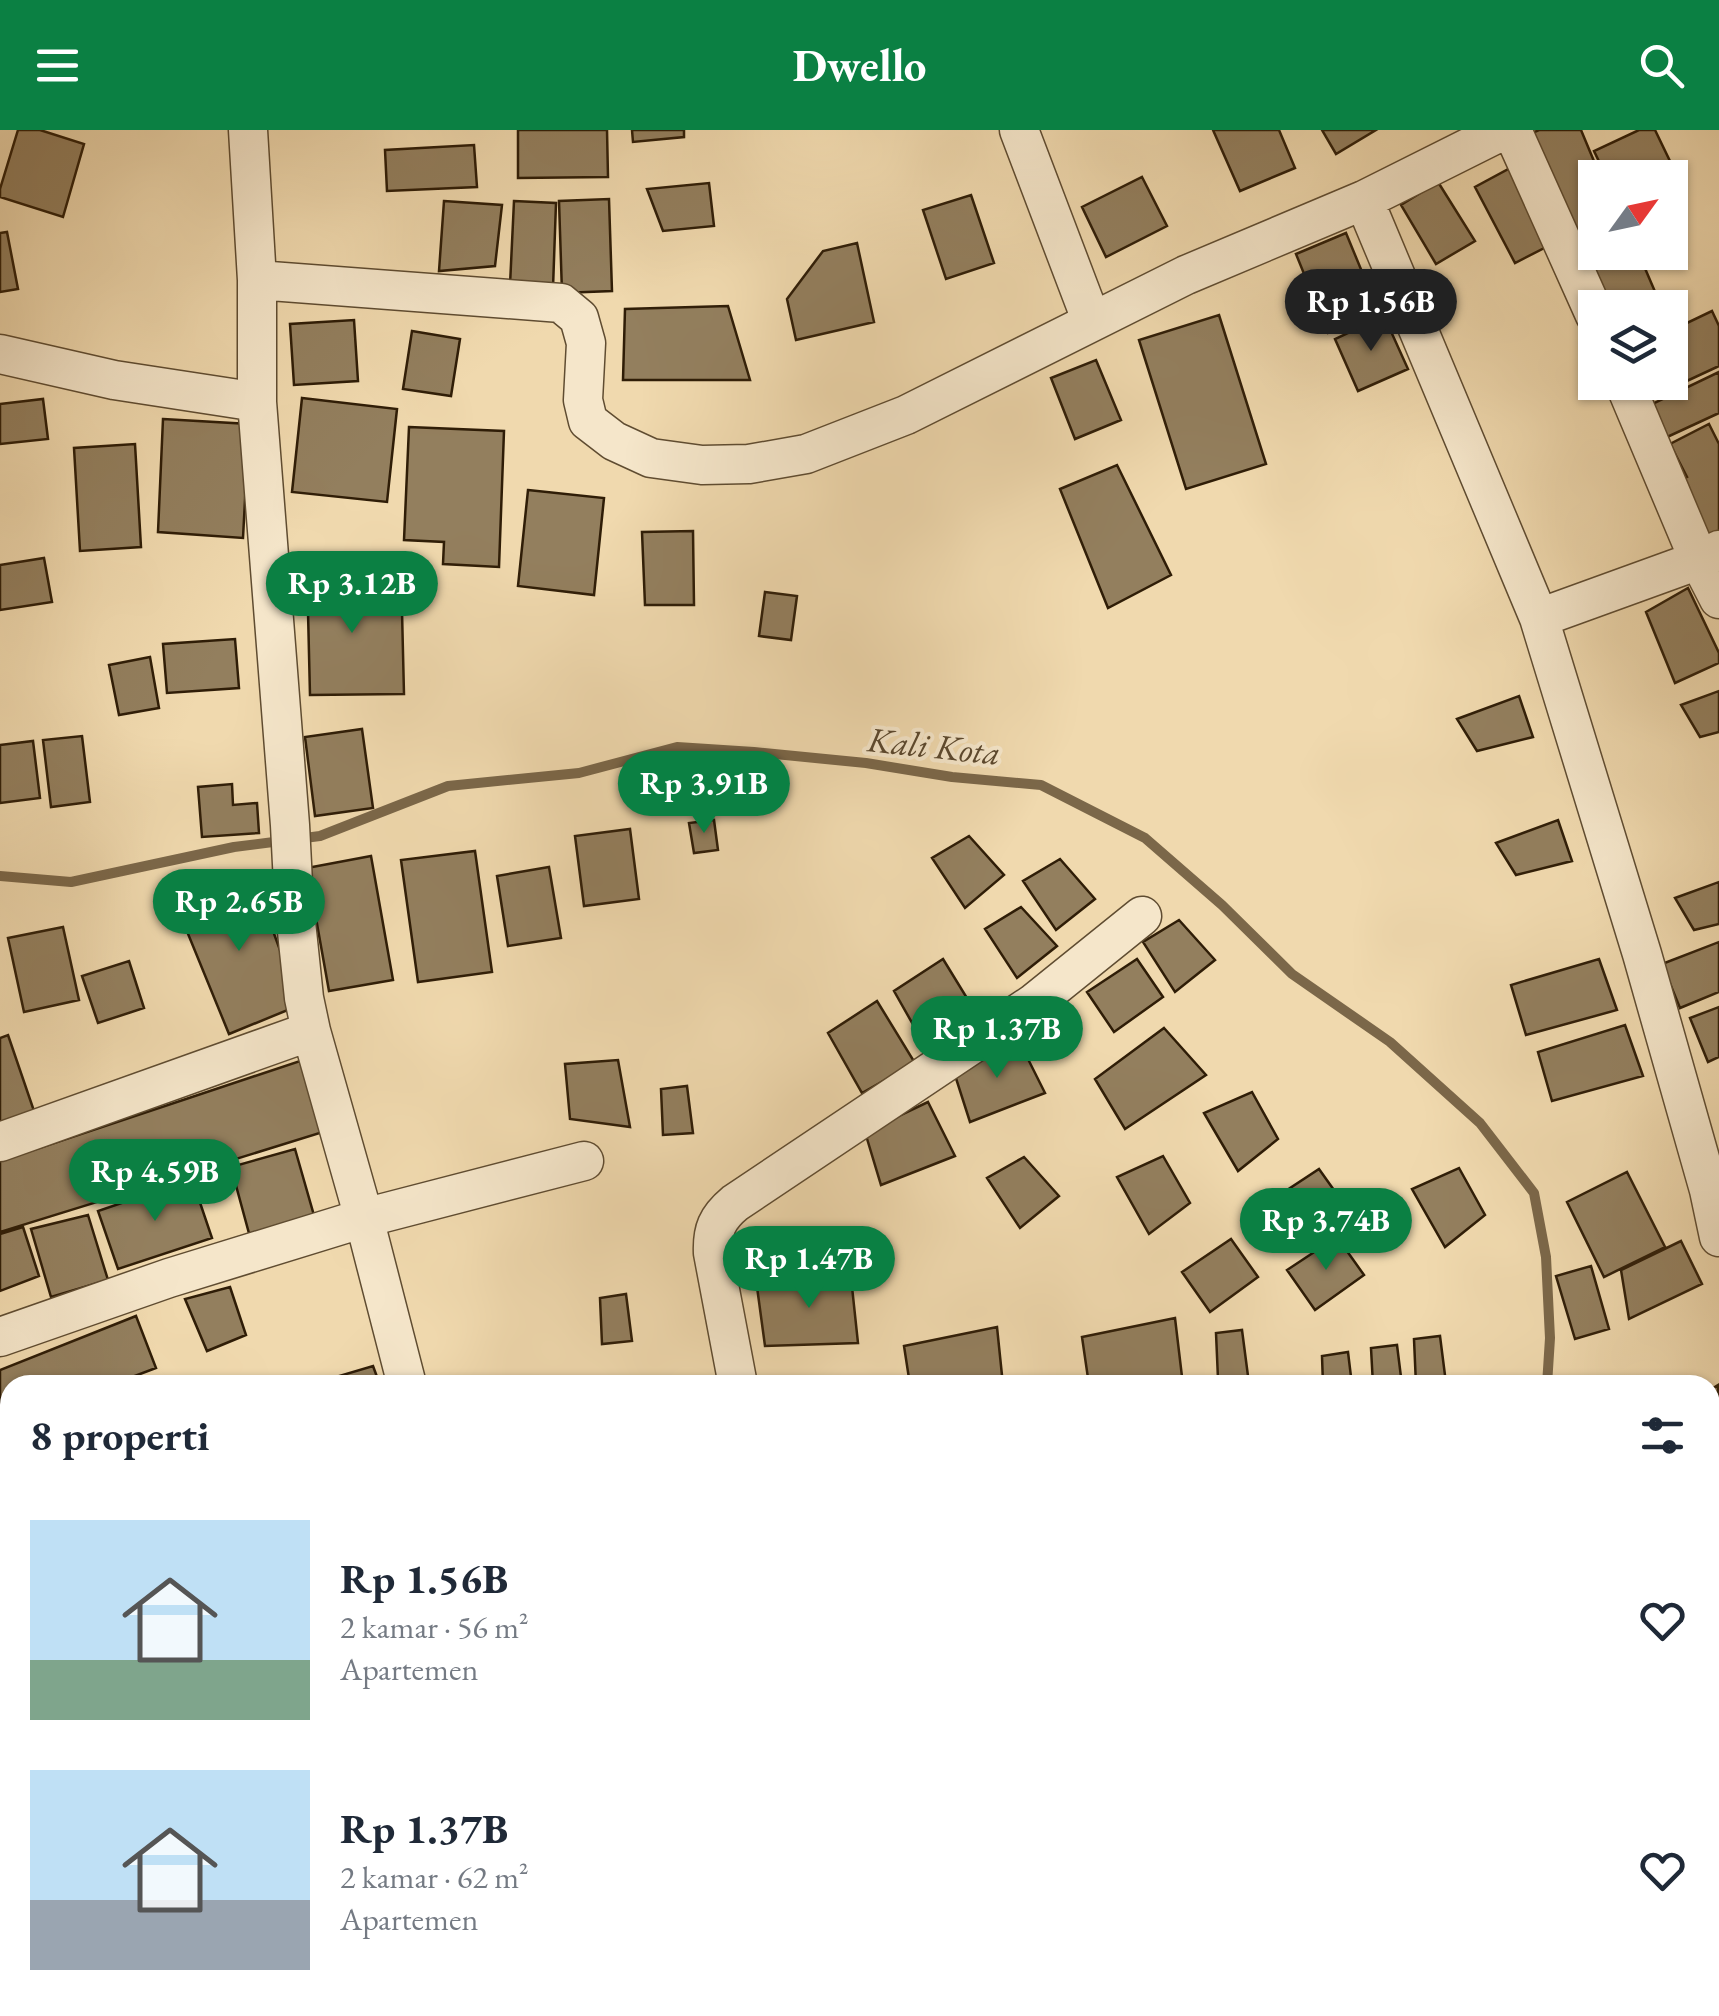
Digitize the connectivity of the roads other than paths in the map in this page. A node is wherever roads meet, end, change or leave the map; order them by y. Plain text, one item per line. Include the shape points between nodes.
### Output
1 (248, 130) edge
2 (1019, 130) edge
3 (1504, 130) edge
4 (1512, 130) edge
5 (1364, 200) junction
6 (258, 280) junction
7 (1584, 290) edge
8 (1092, 322) junction
9 (0, 354) edge
10 (1633, 400) edge
11 (257, 402) junction
12 (1709, 555) edge
13 (1719, 599) edge
14 (1540, 618) junction
15 (1142, 916) dead end
16 (311, 1031) junction
17 (0, 1142) edge
18 (584, 1160) dead end
19 (1714, 1189) edge
20 (364, 1218) junction
21 (1719, 1237) edge
22 (0, 1336) edge
23 (404, 1375) edge
24 (736, 1375) edge

1 - 6 street
2 - 8 street
3 - 5 street
4 - 7 street
5 - 8 street
5 - 14 street
6 - 8 street via 561,304 579,318 586,343 588,421 651,458 702,465 806,454 906,415
6 - 11 street
9 - 11 street
10 - 12 street
11 - 16 street via 294,904
12 - 13 street
12 - 14 street
14 - 19 street
15 - 24 street via 1034,1003 722,1214 712,1232 713,1253
16 - 17 street
16 - 20 street
18 - 20 street
19 - 21 street
20 - 22 street
20 - 23 street

